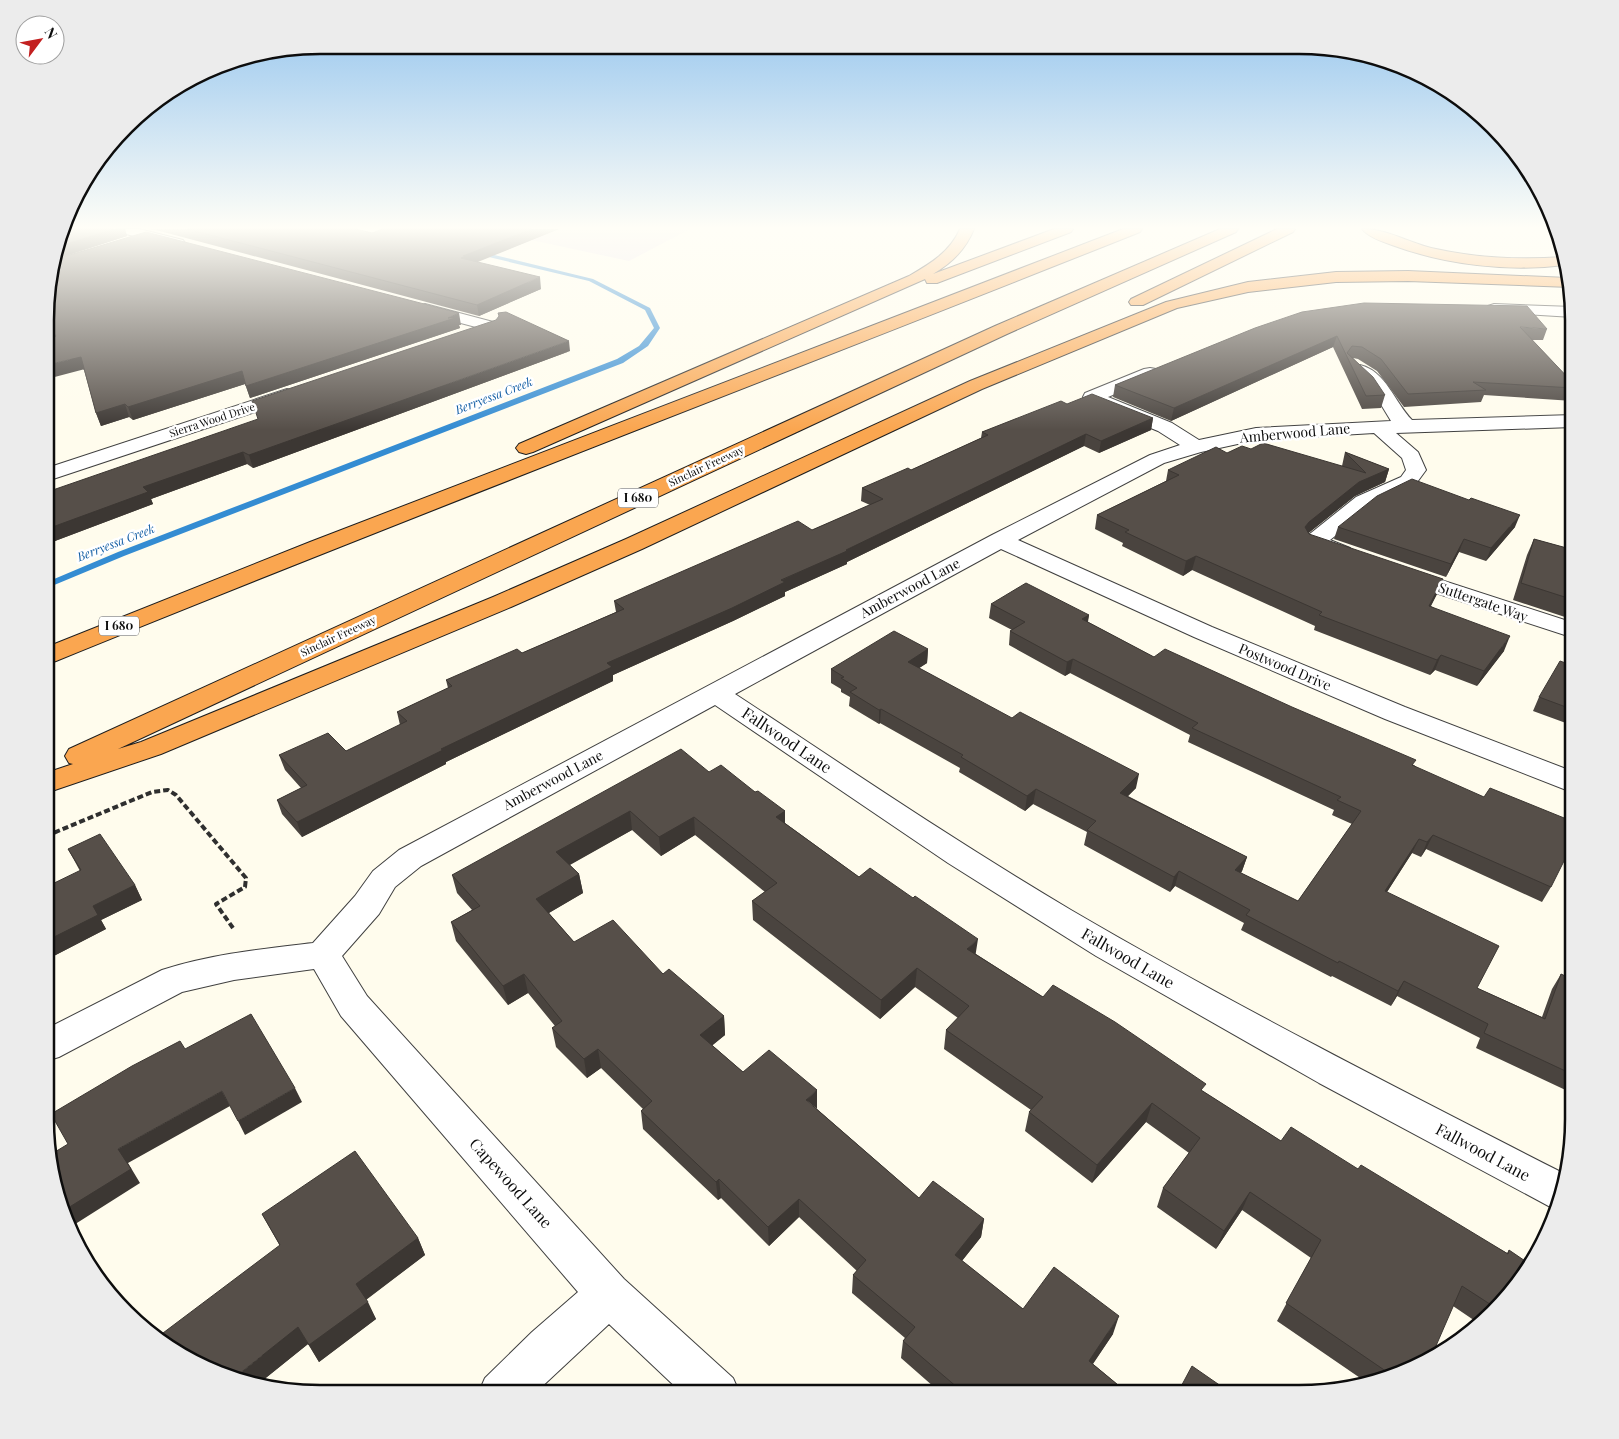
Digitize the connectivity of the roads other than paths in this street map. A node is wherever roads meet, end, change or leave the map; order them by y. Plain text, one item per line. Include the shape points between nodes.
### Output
1 (873, 296) edge
2 (888, 296) edge
3 (965, 296) edge
4 (1078, 296) edge
5 (1148, 296) edge
6 (1207, 296) edge
7 (415, 306) edge
8 (1479, 308) edge
9 (1565, 312) edge
10 (790, 333) junction
11 (462, 336) edge
12 (1354, 364) edge
13 (1164, 367) edge
14 (976, 385) junction
15 (302, 390) edge
16 (1565, 421) edge
17 (1406, 426) junction
18 (1378, 427) junction
19 (1196, 447) junction
20 (54, 473) edge
21 (1000, 540) junction
22 (190, 597) junction
23 (1565, 629) edge
24 (54, 653) edge
25 (715, 693) junction
26 (54, 767) edge
27 (54, 780) edge
28 (1565, 780) edge
29 (323, 956) junction
30 (54, 1042) edge
31 (1556, 1190) edge
32 (609, 1294) junction
33 (510, 1385) edge
34 (707, 1385) edge

1 - 10 highway
2 - 10 highway
3 - 22 highway, I 680
4 - 26 highway, Sinclair Freeway / I 680
5 - 14 highway via 1024,356
6 - 14 highway via 1172,305
7 - 11 street via 491,326
8 - 9 street
10 - 22 highway
12 - 17 street via 1378,385
13 - 19 street via 1092,397 1165,427
14 - 27 highway via 502,602 151,748
15 - 20 street, Sierra Wood Drive
16 - 17 street, Amberwood Lane
17 - 18 street, Amberwood Lane
18 - 19 street, Amberwood Lane via 1256,434
18 - 23 street, Suttergate Way via 1411,456 1416,470 1408,481 1364,502 1314,542
19 - 21 street, Amberwood Lane via 1149,462
21 - 25 street, Amberwood Lane
21 - 28 street, Postwood Drive via 1395,714
22 - 24 highway, I 680
25 - 29 street, Amberwood Lane via 410,858 384,879 367,906
25 - 31 street, Fallwood Lane via 975,866 1108,947 1353,1084
29 - 30 street via 234,966 174,980
29 - 32 street, Capewood Lane via 354,1006
32 - 33 street
32 - 34 street, Capewood Lane

